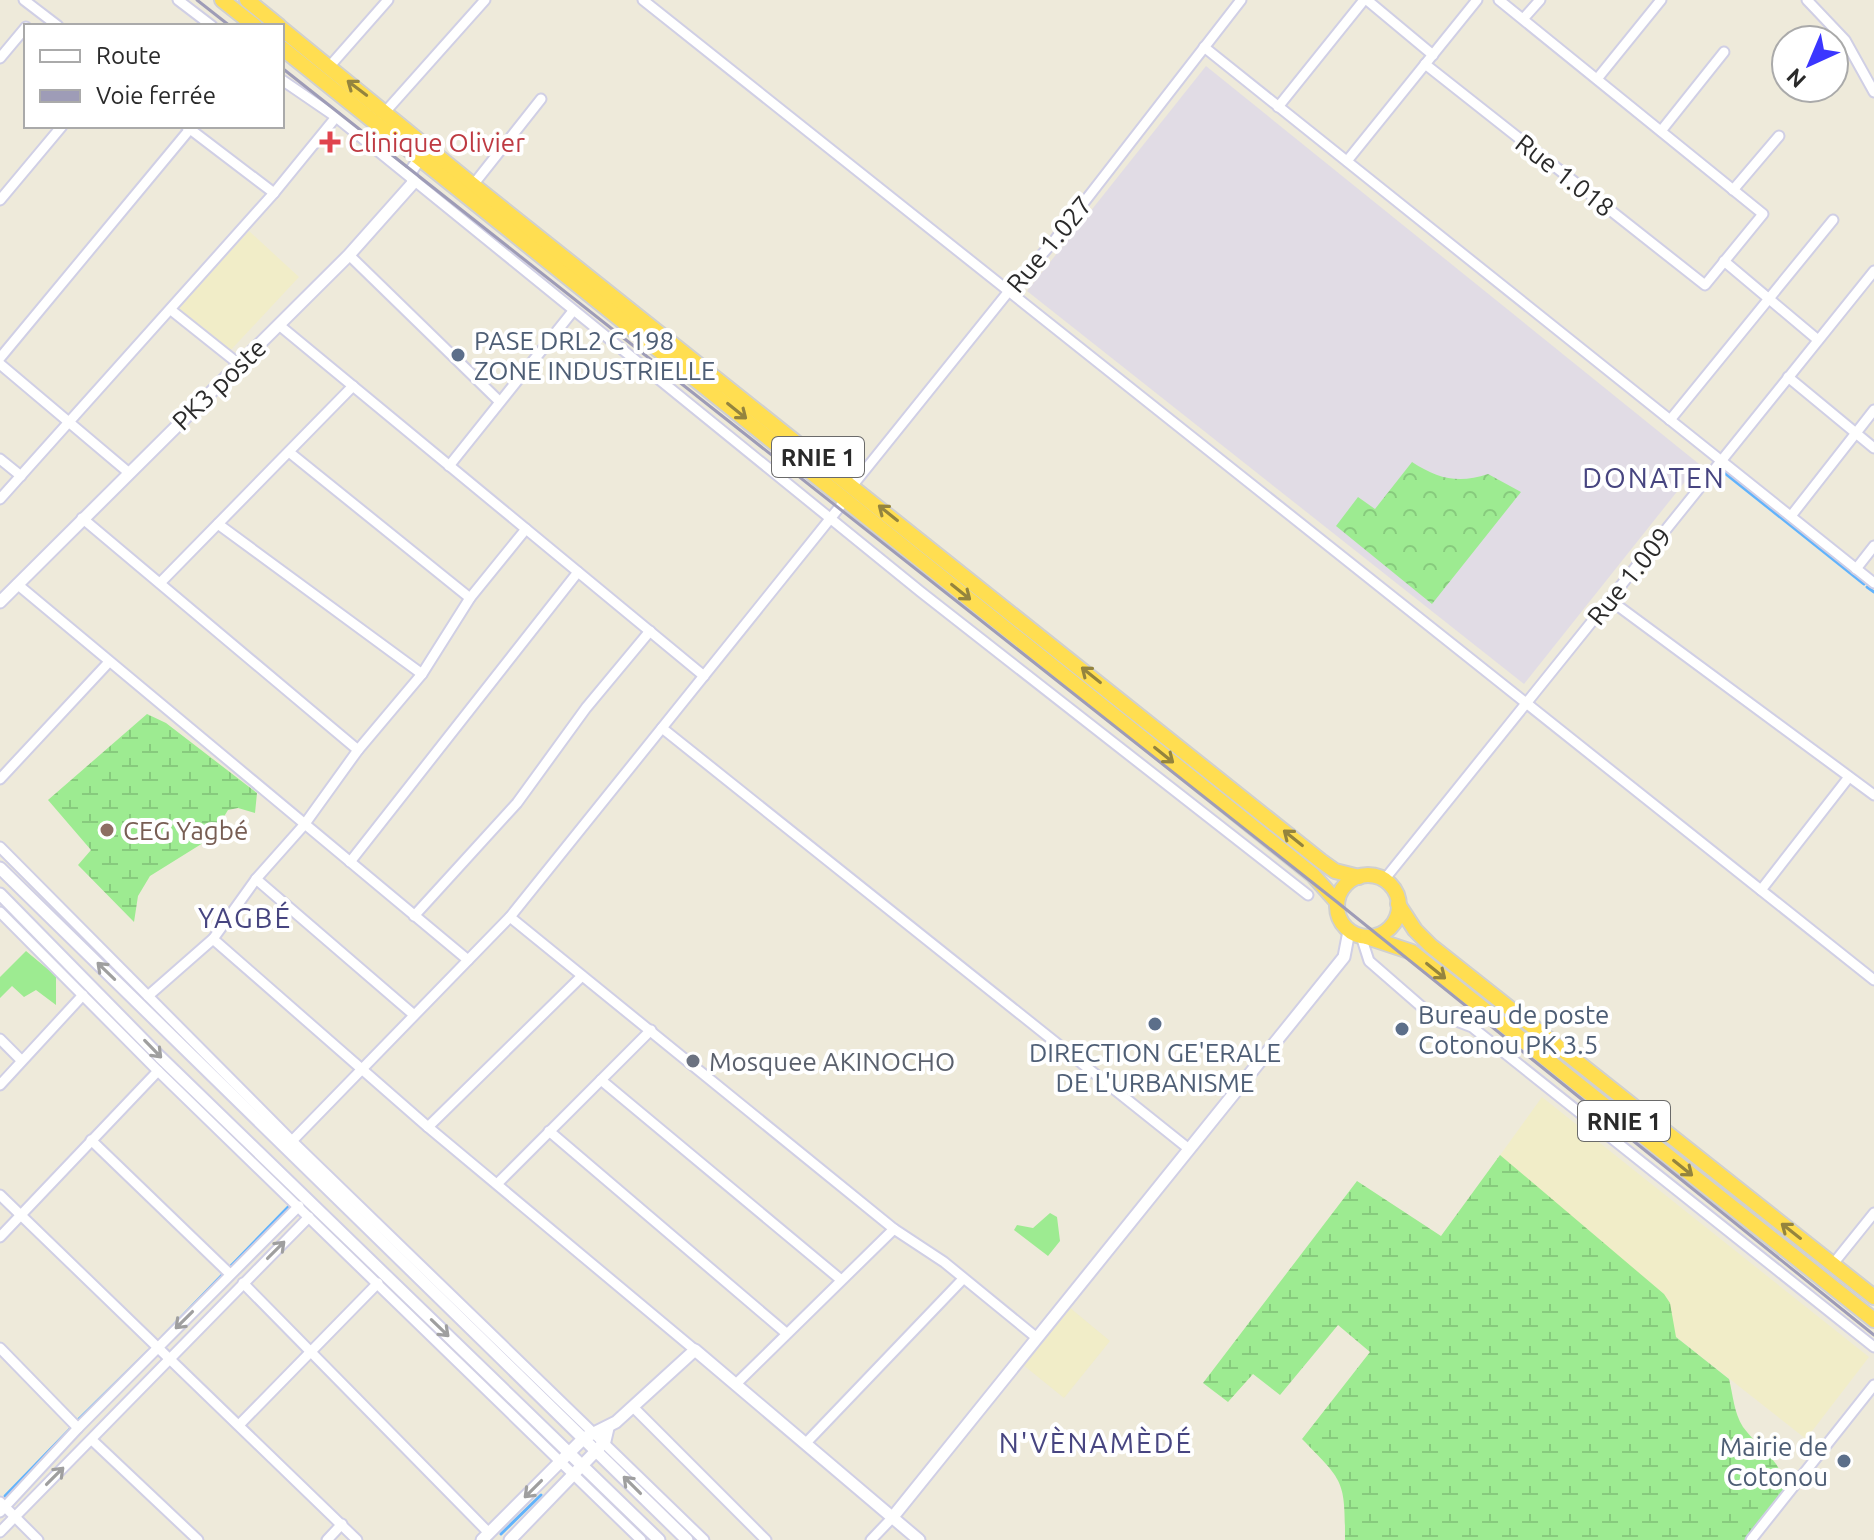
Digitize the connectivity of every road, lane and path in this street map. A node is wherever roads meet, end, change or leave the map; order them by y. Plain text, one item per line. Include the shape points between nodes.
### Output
1 (24, 0) edge
2 (178, 0) edge
3 (222, 0) edge
4 (247, 0) edge
5 (388, 0) edge
6 (485, 0) edge
7 (643, 0) edge
8 (1241, 0) edge
9 (1365, 0) edge
10 (1477, 0) edge
11 (1499, 0) edge
12 (1540, 0) edge
13 (1661, 0) edge
14 (1807, 0) edge
15 (38, 11) junction
16 (1523, 19) junction
17 (28, 24) edge
18 (55, 24) edge
19 (209, 24) edge
20 (252, 24) edge
21 (276, 24) edge
22 (24, 28) edge
23 (284, 30) edge
24 (1204, 47) junction
25 (284, 50) edge
26 (1724, 52) dead end
27 (1433, 55) junction
28 (0, 58) edge
29 (1425, 64) junction
30 (329, 67) junction
31 (1597, 79) junction
32 (284, 81) edge
33 (1874, 92) edge
34 (541, 99) dead end
35 (1278, 107) junction
36 (386, 111) junction
37 (336, 117) junction
38 (60, 128) edge
39 (188, 128) edge
40 (1661, 131) junction
41 (1779, 136) dead end
42 (420, 158) junction
43 (1347, 161) junction
44 (413, 183) junction
45 (473, 185) junction
46 (1733, 190) junction
47 (274, 193) junction
48 (0, 200) edge
49 (1833, 220) dead end
50 (349, 255) junction
51 (1724, 261) junction
52 (1874, 271) edge
53 (1009, 291) junction
54 (1767, 299) junction
55 (171, 310) junction
56 (573, 311) junction
57 (279, 325) junction
58 (1818, 340) junction
59 (0, 358) edge
60 (0, 364) edge
61 (240, 365) junction
62 (1788, 377) junction
63 (353, 386) junction
64 (498, 400) junction
65 (1874, 410) edge
66 (1670, 420) junction
67 (69, 422) junction
68 (1856, 433) junction
69 (1874, 448) edge
70 (289, 452) junction
71 (0, 459) edge
72 (1721, 461) junction
73 (449, 466) junction
74 (128, 472) junction
75 (21, 476) junction
76 (853, 485) junction
77 (0, 499) edge
78 (846, 499) junction
79 (1791, 516) junction
80 (82, 518) junction
81 (831, 518) junction
82 (218, 524) junction
83 (526, 529) junction
84 (1874, 546) edge
85 (1856, 569) junction
86 (578, 572) junction
87 (160, 583) junction
88 (1874, 583) edge
89 (17, 584) junction
90 (470, 598) junction
91 (1610, 600) junction
92 (0, 602) edge
93 (650, 631) junction
94 (109, 662) junction
95 (422, 674) junction
96 (704, 676) junction
97 (1526, 703) junction
98 (662, 728) junction
99 (358, 750) junction
100 (1849, 777) junction
101 (0, 779) edge
102 (1874, 795) edge
103 (304, 825) junction
104 (0, 847) edge
105 (350, 862) junction
106 (0, 868) edge
107 (1359, 877) junction
108 (256, 879) junction
109 (1384, 880) junction
110 (1761, 890) junction
111 (0, 894) edge
112 (1308, 895) dead end
113 (1337, 902) junction
114 (1398, 904) junction
115 (0, 912) edge
116 (414, 916) junction
117 (510, 917) junction
118 (1359, 935) junction
119 (213, 939) junction
120 (468, 960) junction
121 (582, 976) junction
122 (1874, 980) edge
123 (83, 995) junction
124 (148, 996) junction
125 (414, 1015) junction
126 (651, 1030) junction
127 (0, 1039) edge
128 (21, 1060) junction
129 (361, 1070) junction
130 (158, 1071) junction
131 (601, 1080) junction
132 (0, 1085) edge
133 (428, 1127) junction
134 (549, 1131) junction
135 (91, 1140) junction
136 (292, 1141) junction
137 (1189, 1149) junction
138 (497, 1184) junction
139 (0, 1195) edge
140 (299, 1206) junction
141 (1874, 1213) edge
142 (23, 1215) junction
143 (309, 1217) junction
144 (894, 1229) junction
145 (0, 1237) edge
146 (1833, 1264) junction
147 (230, 1274) junction
148 (1821, 1278) junction
149 (840, 1279) junction
150 (962, 1280) junction
151 (243, 1283) junction
152 (378, 1283) junction
153 (1808, 1293) junction
154 (1874, 1297) edge
155 (1874, 1320) edge
156 (786, 1333) junction
157 (1037, 1338) junction
158 (157, 1347) junction
159 (1874, 1347) edge
160 (0, 1348) edge
161 (312, 1350) junction
162 (695, 1350) junction
163 (168, 1358) junction
164 (737, 1383) junction
165 (1874, 1385) edge
166 (634, 1408) junction
167 (240, 1424) junction
168 (78, 1428) junction
169 (608, 1428) junction
170 (589, 1434) junction
171 (92, 1440) junction
172 (805, 1444) junction
173 (601, 1446) junction
174 (570, 1452) junction
175 (560, 1461) junction
176 (583, 1465) junction
177 (574, 1474) junction
178 (2, 1507) edge
179 (14, 1517) junction
180 (892, 1518) junction
181 (342, 1524) junction
182 (0, 1532) edge
183 (485, 1537) edge
184 (38, 1540) edge
185 (198, 1540) edge
186 (327, 1540) edge
187 (357, 1540) edge
188 (510, 1540) edge
189 (641, 1540) edge
190 (659, 1540) edge
191 (687, 1540) edge
192 (704, 1540) edge
193 (766, 1540) edge
194 (871, 1540) edge
195 (919, 1540) edge
196 (1751, 1540) edge

1 - 15 street
2 - 19 street
3 - 20 highway
4 - 21 highway, RNIE 1
5 - 30 street
6 - 36 street
7 - 53 street
8 - 24 street, Rue 1.027
9 - 27 street
9 - 35 street
10 - 27 street
11 - 16 street
12 - 16 street
13 - 31 street
14 - 33 street via 1845,40
15 - 17 street
15 - 18 street
16 - 31 street
22 - 28 street
23 - 30 highway, RNIE 1
24 - 35 street
24 - 53 street, Rue 1.027
25 - 42 highway, RNIE 1
26 - 40 street
27 - 29 street
29 - 43 street
29 - 51 street, Rue 1.018 via 1705,285
36 -> 30 highway, RNIE 1
31 - 40 street
32 - 37 street
34 - 45 street
35 - 43 street
36 - 45 highway, RNIE 1
37 - 44 street
37 - 47 street
38 - 48 street
39 - 47 street
39 - 59 street
40 - 46 street
41 - 46 street
42 - 44 street, PK3 poste via 411,171
42 -> 78 highway, RNIE 1
43 - 66 street
44 - 50 street, PK3 poste
44 - 56 street
45 - 76 highway, RNIE 1
46 - 51 street via 1763,214
47 - 55 street
49 - 54 street
50 - 57 street, PK3 poste
50 - 64 street
51 - 54 street
52 - 58 street, Rue 1.009
53 - 76 street, Rue 1.027
53 - 97 street
54 - 58 street
54 - 66 street
55 - 61 street
55 - 67 street
56 - 64 street
56 - 81 street
57 - 61 street, PK3 poste
57 - 63 street
58 - 62 street, Rue 1.009
60 - 67 street
61 - 74 street, PK3 poste
62 - 68 street
62 - 72 street, Rue 1.009
63 - 70 street
63 - 73 street
64 - 73 street
65 - 68 street
66 - 72 street
67 - 74 street
67 - 75 street
68 - 69 street
68 - 79 street
70 - 82 street
70 - 90 street
71 - 75 street
72 - 79 street
72 - 91 street, Rue 1.009
73 - 83 street
74 - 80 street, PK3 poste
75 - 77 street
107 -> 76 highway, RNIE 1 via 1321,861
78 - 81 street
78 -> 113 highway, RNIE 1 via 1313,875
79 - 85 street
80 - 87 street
80 - 89 street, PK3 poste
81 - 96 street
81 - 112 street
82 - 87 street
82 - 95 street
83 - 86 street
83 - 90 street
84 - 85 street
85 - 88 street
86 - 93 street
86 - 105 street
87 - 99 street
89 - 92 street, PK3 poste
89 - 94 street
90 - 95 street
91 - 97 street, Rue 1.009
91 - 100 street
93 - 96 street
93 - 116 street via 517,803
94 - 101 street
94 - 103 street
95 - 99 street
96 - 98 street
97 - 109 street, Rue 1.009
97 - 110 street
98 - 117 street
98 - 137 street
99 - 103 street
100 - 102 street
100 - 110 street
103 - 105 street
103 - 108 street
104 - 124 street
105 - 116 street
170 -> 106 street
107 - 109 highway, RNIE 1
107 - 113 highway via 1345,886
108 - 119 street
108 - 125 street
109 - 114 highway, RNIE 1
110 - 122 street
111 -> 174 street via 160,1057
113 - 118 highway, RNIE 1 via 1338,916
114 - 118 highway via 1392,926 1381,934
146 -> 114 highway, RNIE 1 via 1431,946
115 - 123 street
116 - 120 street
117 - 120 street
117 - 121 street
118 - 137 street
118 -> 148 highway, RNIE 1 via 1412,952
118 - 153 street via 1369,961 1423,1008 1472,1027
119 - 124 street
119 - 129 street
120 - 125 street
121 - 126 street
121 - 133 street
123 - 128 street
123 - 130 street
124 - 136 street
125 - 129 street
126 - 131 street
126 - 144 street
127 - 128 street
128 - 132 street
129 - 133 street
129 - 136 street
130 - 135 street
130 - 140 street
131 - 134 street
131 - 149 street
133 - 138 street
134 - 138 street
134 - 156 street
135 - 142 street
135 - 147 street
136 - 170 street
137 - 157 street
138 - 162 street
139 - 142 street
140 - 143 street
140 - 147 street
141 - 146 street
142 - 145 street
142 - 158 street
151 -> 143 street
143 - 152 street
144 - 149 street
144 - 150 street
146 - 154 highway, RNIE 1
147 -> 158 street
148 - 153 street
148 - 155 highway, RNIE 1
149 - 156 street
150 - 157 street
150 - 172 street
151 - 161 street
151 - 163 street
152 - 161 street
152 - 175 street
153 - 159 street
156 - 164 street
157 - 180 street
158 - 163 street
158 - 168 street
160 - 168 street
161 - 167 street
161 - 183 street
162 - 164 street
162 - 166 street
163 - 167 street
163 - 171 street
164 - 172 street
165 - 196 street
166 - 169 street
166 - 193 street
167 - 181 street
168 - 178 street
169 - 170 street
169 - 173 street
170 - 173 street
170 - 174 street
179 -> 171 street
171 - 185 street
172 - 180 street
173 - 176 street
191 -> 173 street
173 - 192 street
174 - 175 street
174 - 176 street
175 - 177 street
175 -> 183 street
176 - 177 street
176 - 190 street
177 - 188 street
177 - 189 street
178 - 179 street
179 - 182 street
179 - 184 street
180 - 194 street
180 - 195 street
181 - 186 street
181 - 187 street

